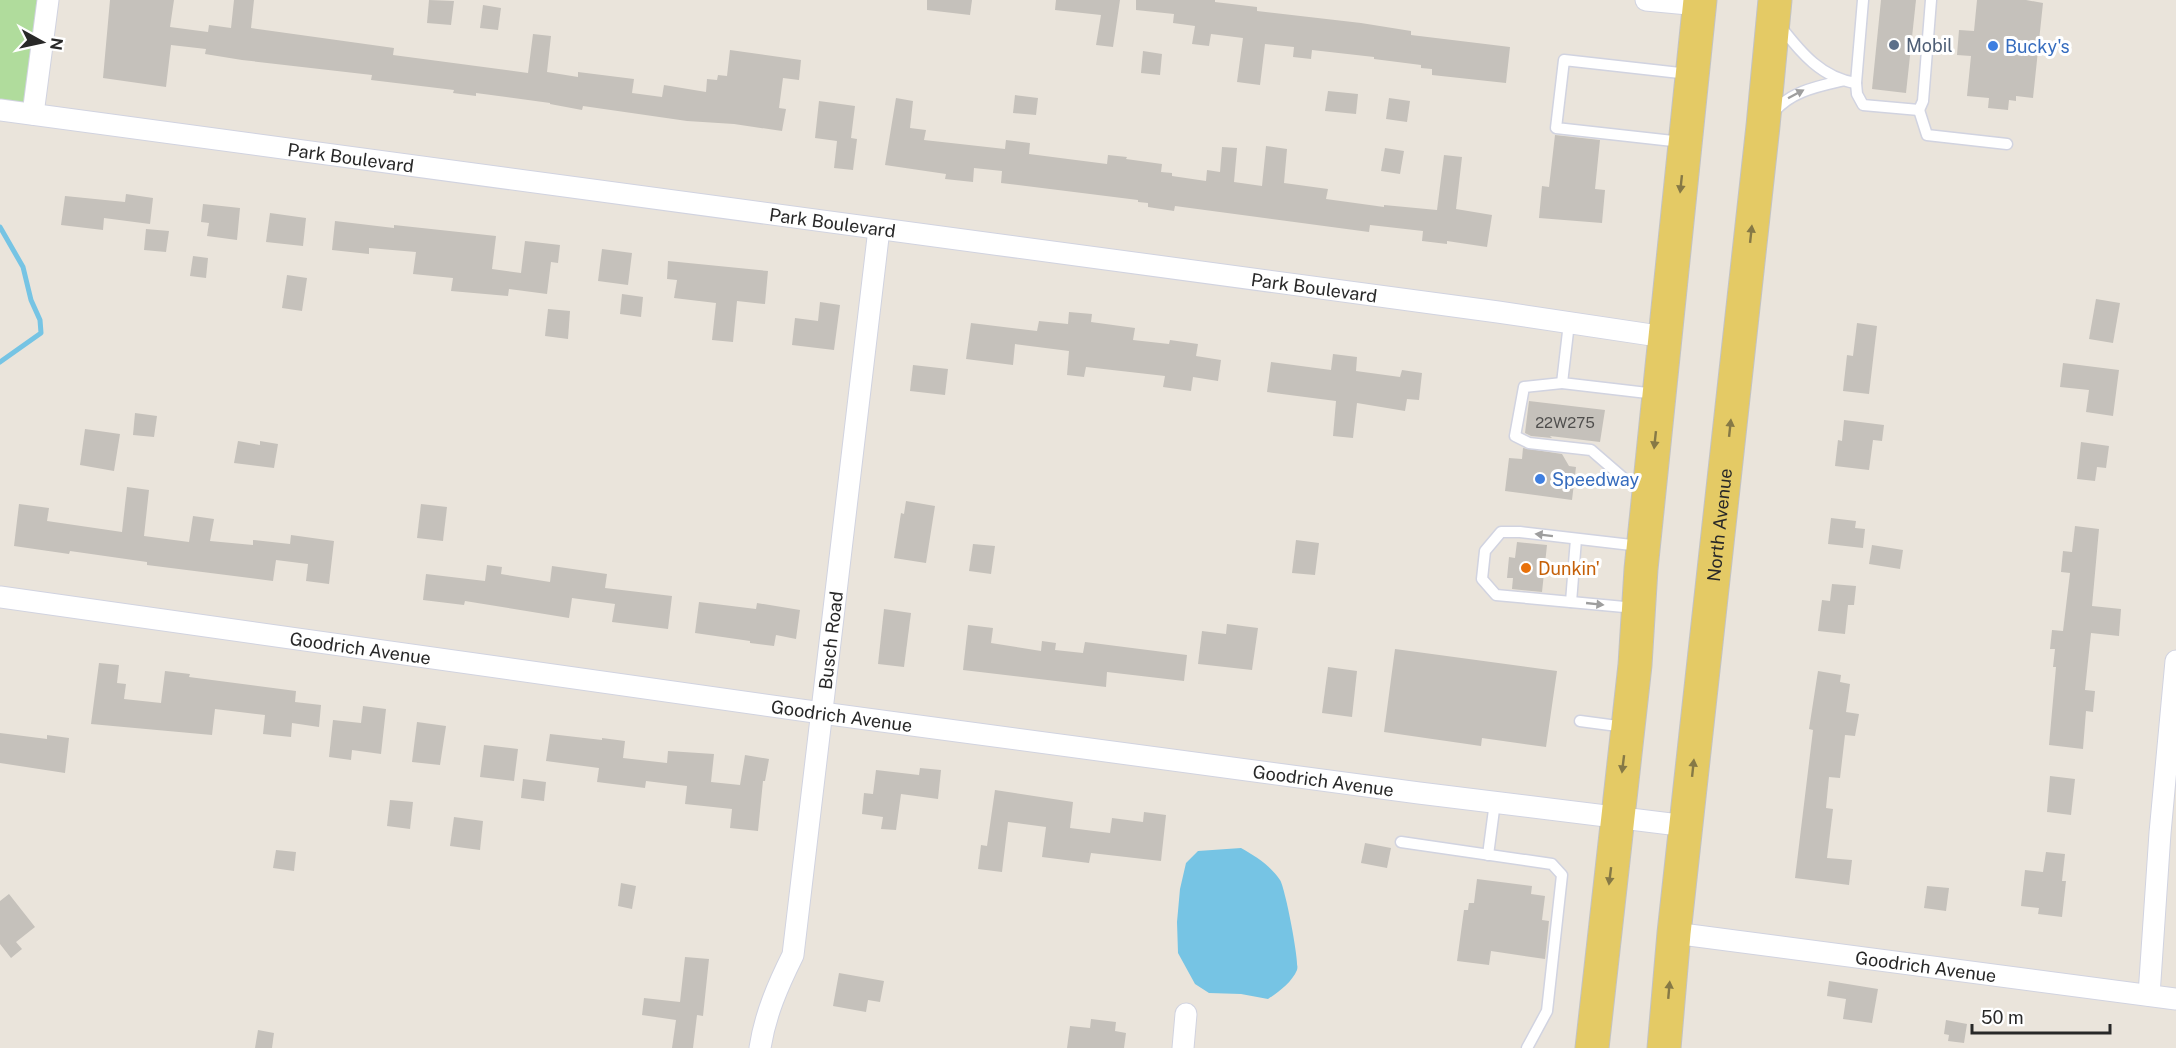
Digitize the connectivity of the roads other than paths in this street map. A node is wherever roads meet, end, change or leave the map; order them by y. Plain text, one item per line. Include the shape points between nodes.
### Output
1 (48, 0) edge
2 (1646, 0) edge
3 (1863, 0) edge
4 (1931, 0) edge
5 (1699, 2) edge
6 (1774, 9) edge
7 (1692, 74) junction
8 (1841, 81) junction
9 (1856, 83) junction
10 (0, 110) edge
11 (1918, 110) junction
12 (33, 114) junction
13 (1763, 126) junction
14 (1685, 142) junction
15 (2007, 144) dead end
16 (879, 229) junction
17 (1569, 323) junction
18 (1665, 337) junction
19 (1562, 383) junction
20 (1659, 394) junction
21 (1650, 484) junction
22 (1576, 539) junction
23 (1644, 546) junction
24 (0, 597) edge
25 (1571, 602) junction
26 (1639, 609) junction
27 (2176, 661) edge
28 (822, 713) junction
29 (1580, 721) dead end
30 (1628, 727) junction
31 (1495, 802) junction
32 (1617, 818) junction
33 (1687, 826) junction
34 (1401, 842) dead end
35 (1488, 855) junction
36 (1674, 933) junction
37 (2149, 995) junction
38 (2176, 999) edge
39 (1186, 1014) dead end
40 (760, 1048) edge
41 (1183, 1048) edge
42 (1527, 1048) edge
43 (1592, 1048) edge
44 (1664, 1048) edge

1 - 12 street
2 - 5 street
3 - 9 lane
4 - 11 lane via 1923,101
5 - 7 main road
6 - 8 lane via 1802,54
6 - 13 main road, North Avenue
7 - 14 main road
7 - 14 lane via 1564,60 1556,128
8 - 9 lane
13 -> 8 lane via 1782,102 1806,89
9 - 11 lane via 1863,105
10 - 12 street, Park Boulevard
11 - 15 lane via 1927,135
12 - 16 street, Park Boulevard
33 -> 13 main road, North Avenue
14 -> 18 main road
16 - 17 street, Park Boulevard
16 - 28 street, Busch Road
17 - 18 street, Park Boulevard
17 - 19 lane
18 - 20 main road
19 - 20 lane
19 - 21 lane via 1524,387 1515,436 1528,443 1591,450 1628,482
20 -> 21 main road
21 - 23 main road
22 - 23 lane
22 - 25 lane
22 -> 25 lane via 1501,532 1485,551 1482,579 1496,595
23 - 26 main road
24 - 28 street, Goodrich Avenue
25 -> 26 lane
26 - 30 main road
27 - 37 street
28 - 31 street, Goodrich Avenue
28 - 40 street, Busch Road via 793,955 769,1010
29 - 30 lane
30 -> 32 main road
31 - 32 street, Goodrich Avenue
31 - 35 lane
32 - 33 street, Goodrich Avenue
32 -> 43 main road
33 - 36 main road, North Avenue
34 - 35 lane
35 - 42 lane via 1552,864 1562,875 1547,1011
36 - 37 street, Goodrich Avenue
44 -> 36 main road, North Avenue
37 - 38 street, Goodrich Avenue
39 - 41 street

